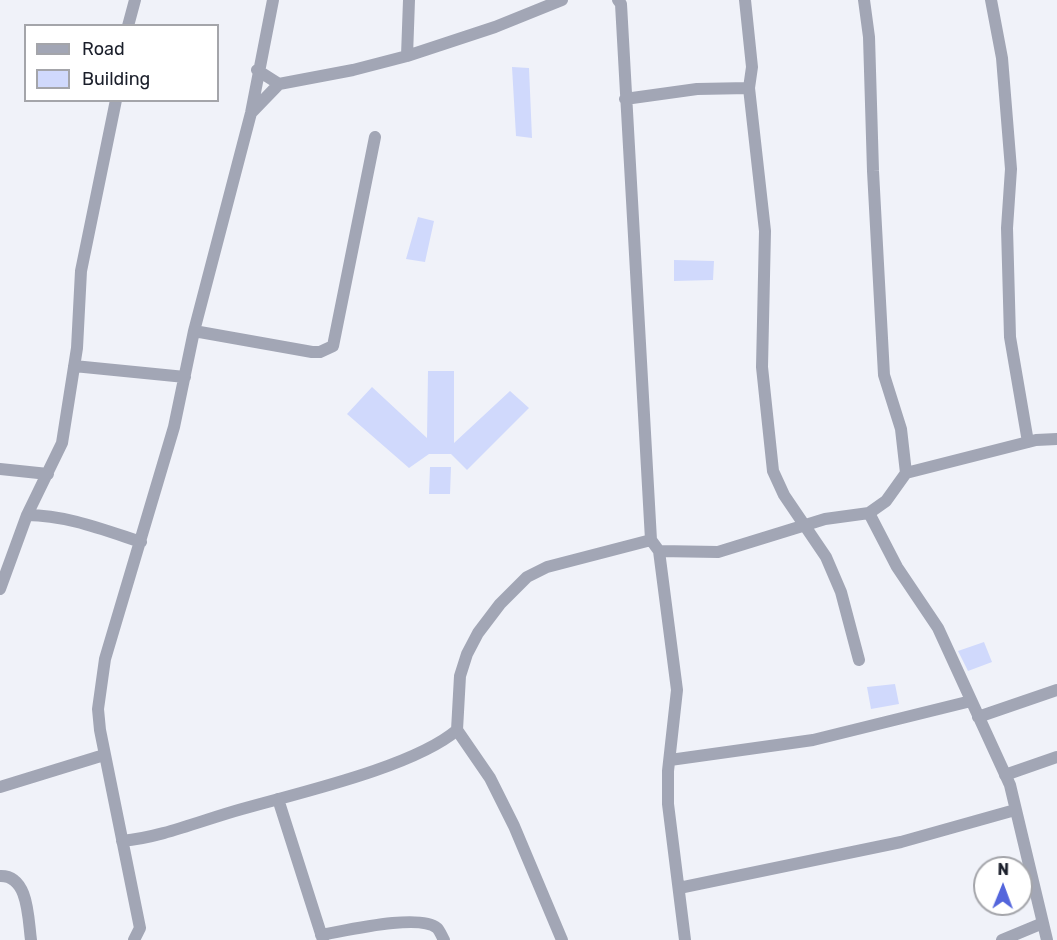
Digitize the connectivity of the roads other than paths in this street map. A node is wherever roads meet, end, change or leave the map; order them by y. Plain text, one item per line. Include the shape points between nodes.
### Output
1 (135, 0) edge
2 (273, 0) edge
3 (409, 0) edge
4 (618, 0) edge
5 (745, 0) edge
6 (864, 0) edge
7 (991, 0) edge
8 (558, 1) edge
9 (129, 24) edge
10 (407, 56) junction
11 (257, 70) junction
12 (279, 84) junction
13 (749, 88) junction
14 (625, 99) junction
15 (116, 102) edge
16 (251, 113) junction
17 (375, 137) dead end
18 (195, 332) junction
19 (74, 366) junction
20 (184, 377) junction
21 (1057, 439) edge
22 (1028, 442) junction
23 (0, 469) edge
24 (906, 473) junction
25 (48, 474) junction
26 (869, 513) junction
27 (27, 515) junction
28 (804, 525) junction
29 (651, 540) junction
30 (141, 542) junction
31 (659, 551) junction
32 (0, 589) edge
33 (859, 660) dead end
34 (1057, 690) edge
35 (971, 701) junction
36 (978, 717) junction
37 (456, 730) junction
38 (104, 755) junction
39 (1057, 758) edge
40 (670, 760) junction
41 (1005, 775) junction
42 (0, 787) edge
43 (278, 800) junction
44 (1015, 810) junction
45 (122, 841) junction
46 (0, 876) edge
47 (679, 888) junction
48 (1043, 923) junction
49 (137, 934) edge
50 (322, 937) edge
51 (31, 940) edge
52 (147, 940) edge
53 (444, 940) edge
54 (562, 940) edge
55 (685, 940) edge
56 (1002, 940) edge
57 (1047, 940) edge

1 - 9 street
2 - 11 street
3 - 10 street
4 - 14 street
5 - 13 street via 752,67
6 - 24 street via 873,107 884,375 901,429
7 - 22 street via 1002,58 1011,169 1007,228 1010,338
8 - 10 street
10 - 12 street
11 - 12 street
11 - 16 street
12 - 16 street
13 - 14 street via 697,89
13 - 28 street via 765,231 762,367 770,455 780,486
14 - 29 street
15 - 19 street via 81,271
16 - 18 street
17 - 18 street via 333,346 312,352
18 - 20 street
19 - 20 street
19 - 25 street via 62,443
20 - 30 street
21 - 22 street
22 - 24 street
23 - 25 street
24 - 26 street via 886,501
25 - 27 street
26 - 28 street
26 - 35 street via 897,567 938,628
27 - 30 street via 87,524
27 - 32 street
28 - 31 street via 718,552
28 - 33 street via 815,538 841,592
29 - 31 street
29 - 37 street via 547,567 527,577 500,604 467,654 460,676
30 - 38 street via 105,659 98,709
31 - 40 street via 677,690
34 - 36 street
35 - 36 street
35 - 40 street via 813,740
36 - 41 street
37 - 43 street via 446,739 394,762
37 - 54 street via 490,778
38 - 42 street
38 - 45 street
39 - 41 street
40 - 47 street via 668,804
41 - 44 street
43 - 45 street via 165,833
43 - 50 street
44 - 47 street via 901,842
44 - 48 street
45 - 49 street
46 - 51 street via 9,876 18,883 25,897
47 - 55 street
48 - 56 street
48 - 57 street
49 - 52 street
50 - 53 street via 404,922 426,923 437,928

